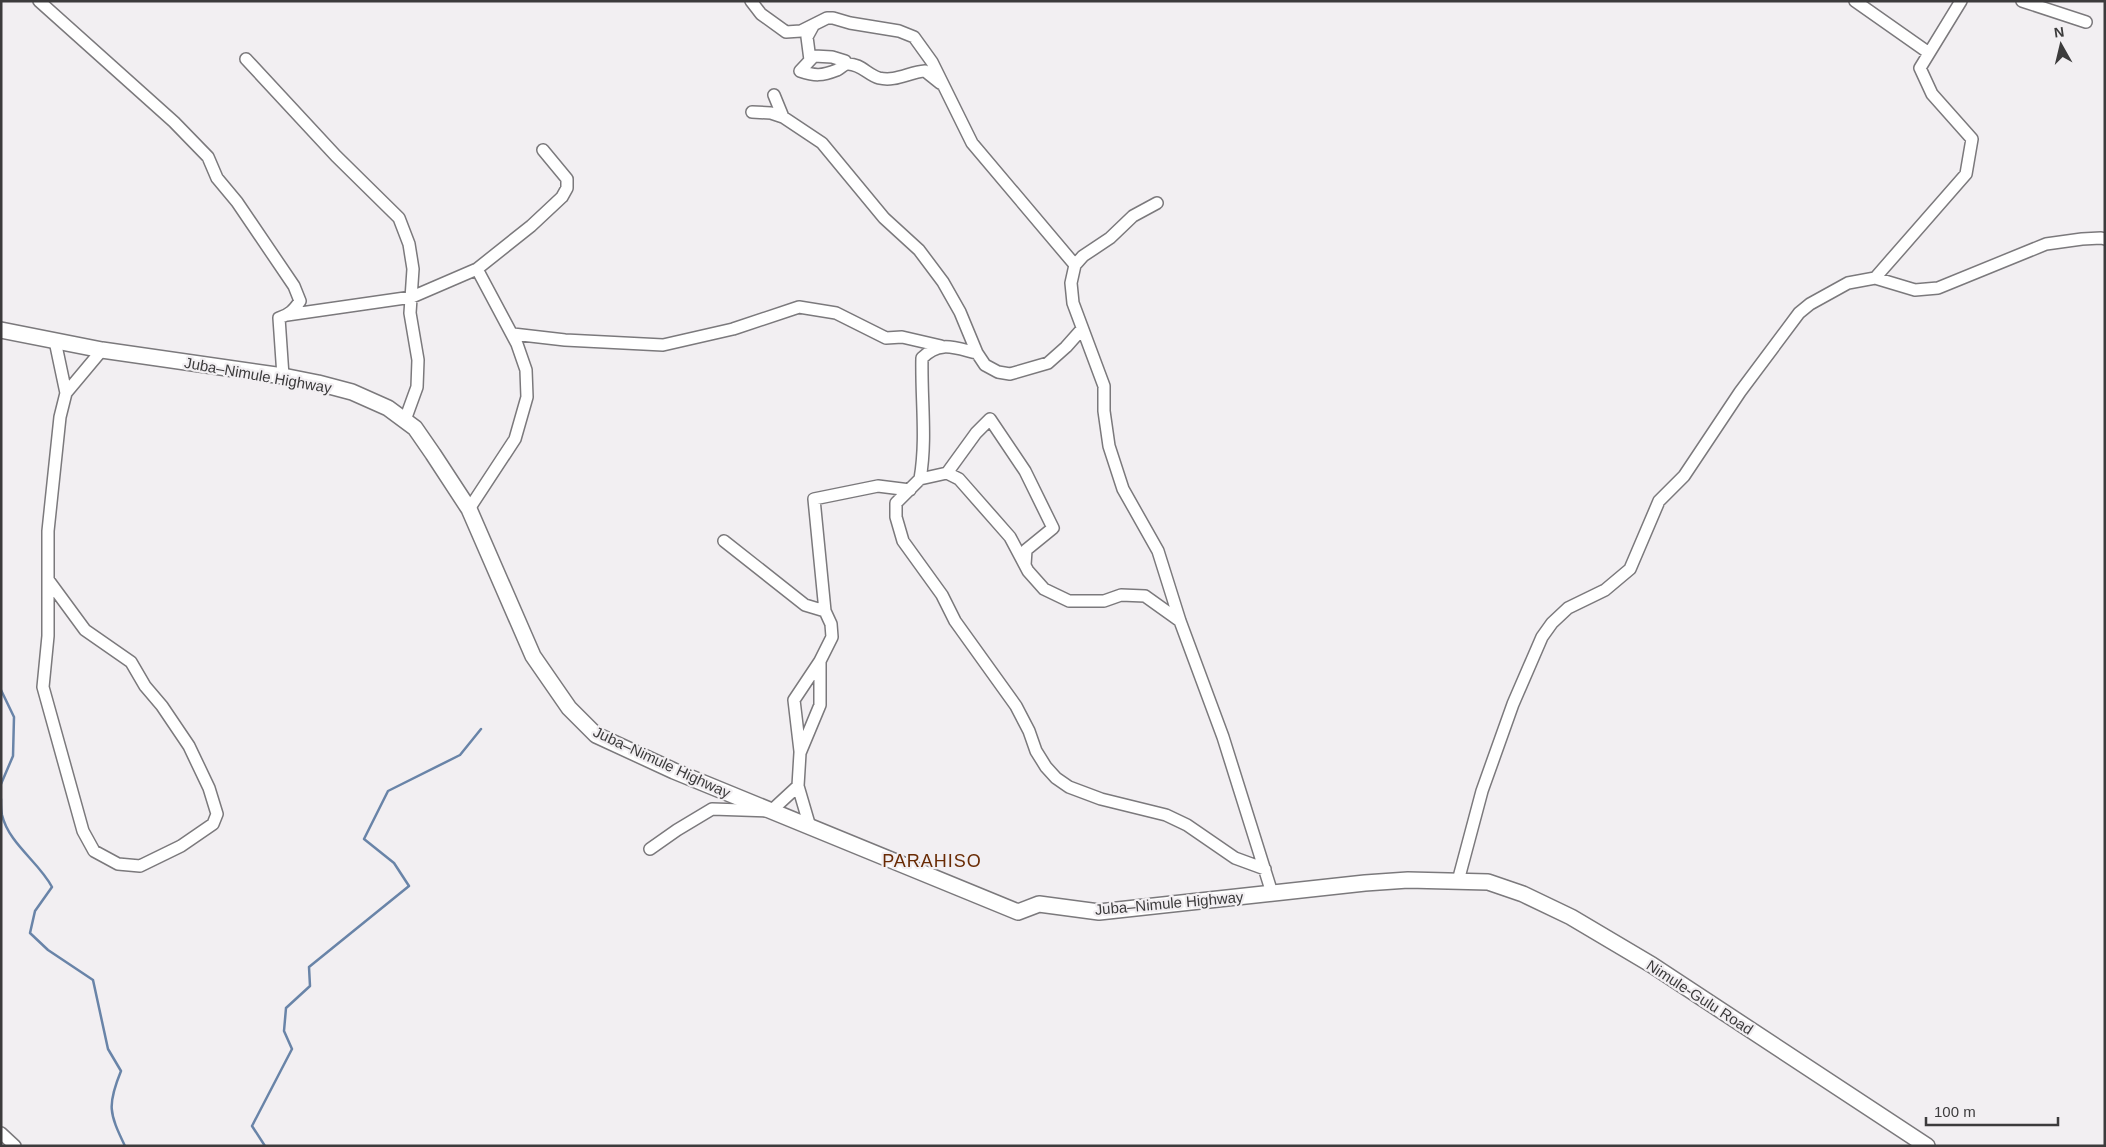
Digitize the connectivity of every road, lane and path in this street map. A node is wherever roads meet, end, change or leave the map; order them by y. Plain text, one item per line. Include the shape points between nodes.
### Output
1 (39, 1) edge
2 (751, 1) edge
3 (1855, 1) edge
4 (1962, 1) edge
5 (2022, 1) edge
6 (2086, 22) dead end
7 (814, 26) junction
8 (1929, 53) junction
9 (246, 58) dead end
10 (810, 60) junction
11 (845, 64) junction
12 (943, 86) junction
13 (774, 95) dead end
14 (752, 112) dead end
15 (783, 117) junction
16 (544, 150) dead end
17 (1157, 203) dead end
18 (2105, 239) edge
19 (1076, 265) junction
20 (477, 269) junction
21 (1875, 278) junction
22 (412, 297) junction
23 (287, 315) junction
24 (1082, 329) junction
25 (1, 330) edge
26 (513, 334) junction
27 (56, 341) junction
28 (941, 346) junction
29 (102, 350) junction
30 (977, 353) junction
31 (283, 376) junction
32 (66, 393) junction
33 (405, 420) junction
34 (947, 473) junction
35 (920, 479) junction
36 (910, 490) junction
37 (469, 510) junction
38 (724, 541) dead end
39 (1025, 565) junction
40 (49, 581) junction
41 (825, 611) junction
42 (1180, 622) junction
43 (820, 661) junction
44 (800, 753) junction
45 (798, 786) junction
46 (771, 811) junction
47 (810, 827) junction
48 (650, 848) dead end
49 (1265, 869) junction
50 (1458, 881) junction
51 (1272, 893) junction
52 (1, 1133) edge
53 (15, 1146) edge
54 (1927, 1146) edge

1 - 23 street via 174,122 208,157 217,178 294,286 300,301
2 - 7 street via 761,14 786,32
3 - 8 street
4 - 8 street
5 - 6 street
7 - 10 street via 807,36
7 - 12 street via 833,18 914,37 932,62
8 - 21 street via 1920,68 1932,94 1972,138 1966,174
9 - 22 street via 336,156 399,218 409,244 413,269
10 - 11 street via 819,55 845,61
10 - 11 street via 800,71 815,76 838,70
11 - 12 street via 861,67 879,78 900,78 925,71
12 - 19 street via 972,143
13 - 15 street
14 - 15 street
15 - 30 street via 822,143 884,218 919,250 960,312
16 - 20 street via 567,179 562,197
17 - 19 street via 1133,216
18 - 21 street via 2046,244 1938,288 1915,290
19 - 24 street via 1071,283 1073,303
20 - 22 street
20 - 26 street
21 - 50 street via 1848,283 1799,313 1740,392 1684,476 1659,501 1630,569 1605,590 1568,608 1542,637 1513,704 1482,791
22 - 23 street
22 - 33 street via 410,313 418,360 417,387
23 - 31 street via 279,318
24 - 30 street via 1048,363 1010,374 985,365
24 - 42 street via 1104,386 1109,446 1116,468 1124,490 1158,551
25 - 27 main road, Juba–Nimule Highway
26 - 28 street via 663,345 734,329 799,307 836,312 886,338 902,337
26 - 37 street via 526,370 527,397 515,439
27 - 29 main road, Juba–Nimule Highway
27 - 32 street
28 - 30 street
28 - 35 street via 922,358 924,455
29 - 31 main road, Juba–Nimule Highway
29 - 32 street
31 - 33 main road, Juba–Nimule Highway via 352,392 388,408
32 - 40 street via 60,417 48,531
33 - 37 main road, Juba–Nimule Highway via 415,428
34 - 35 street
34 - 39 street via 959,479 1010,537
34 - 39 street via 990,419 1025,471 1053,528 1026,550
35 - 36 street
36 - 41 street via 878,486 814,499
36 - 49 street via 896,503 896,517 903,541 1016,706 1036,751 1056,778 1069,787 1101,799 1166,815 1235,858
37 - 46 main road, Juba–Nimule Highway via 533,656 580,722 596,735
38 - 41 street via 805,605
39 - 42 street via 1044,589 1069,601 1104,601 1121,595 1145,596
40 - 40 street via 43,687 83,831 94,851 118,864 140,866 181,846 214,824 217,814 209,788 189,746 131,662 85,630
41 - 43 street via 832,637
42 - 49 street via 1223,737
43 - 44 street via 820,705
43 - 44 street via 794,700
44 - 45 street
45 - 46 street
45 - 47 street
46 - 47 main road, Juba–Nimule Highway
46 - 48 street via 712,809
47 - 51 main road, Juba–Nimule Highway via 1018,912 1039,904 1099,912
49 - 51 street
50 - 51 main road, Juba–Nimule Highway via 1408,880
50 - 54 main road, Nimule-Gulu Road via 1488,882 1523,894 1571,917 1652,965
52 - 53 street

